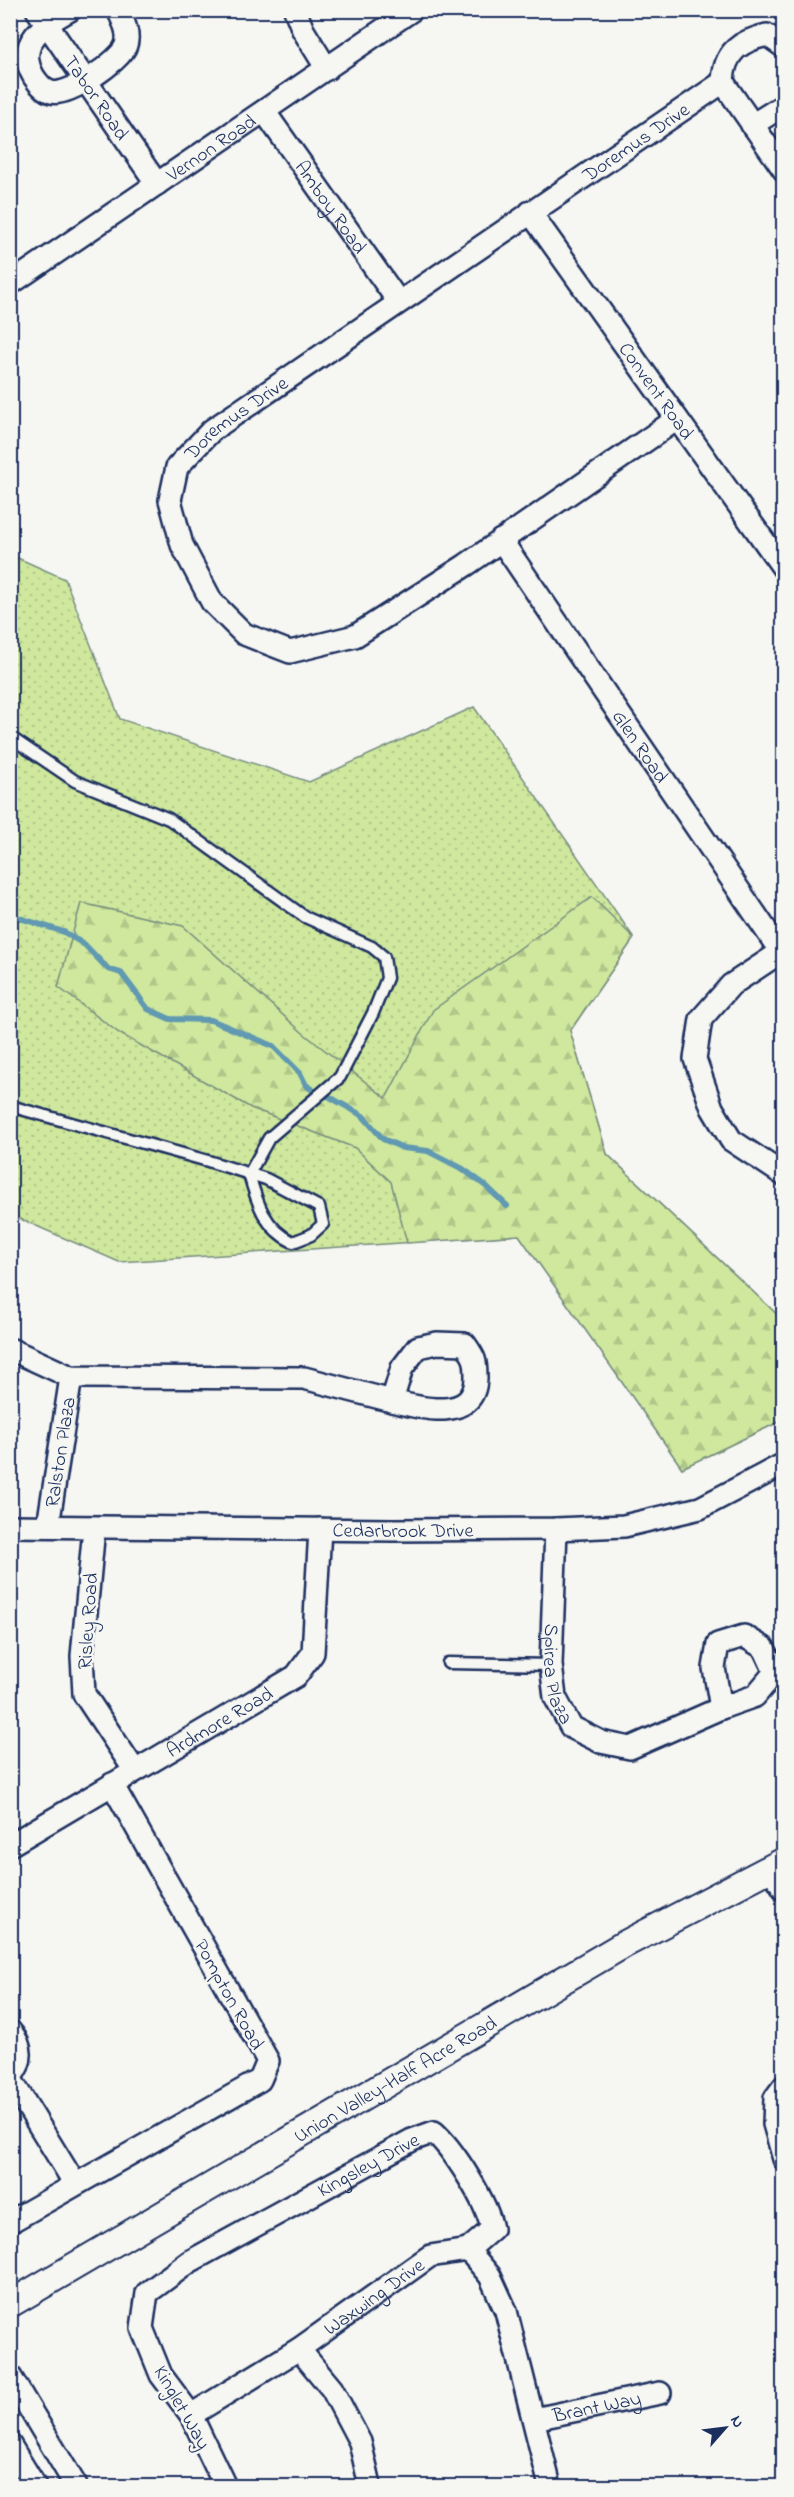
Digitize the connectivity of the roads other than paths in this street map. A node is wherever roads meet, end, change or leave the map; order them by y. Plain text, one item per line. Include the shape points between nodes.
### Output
1 (70, 10) edge
2 (118, 10) edge
3 (295, 10) edge
4 (412, 10) edge
5 (42, 17) edge
6 (388, 18) edge
7 (783, 47) edge
8 (327, 69) junction
9 (86, 81) junction
10 (723, 82) junction
11 (783, 105) edge
12 (264, 111) junction
13 (752, 125) junction
14 (783, 170) edge
15 (157, 184) junction
16 (530, 212) junction
17 (10, 284) edge
18 (398, 301) junction
19 (677, 419) junction
20 (501, 540) junction
21 (783, 569) edge
22 (10, 737) edge
23 (782, 951) edge
24 (10, 1106) edge
25 (249, 1174) junction
26 (783, 1175) edge
27 (10, 1349) edge
28 (71, 1377) junction
29 (392, 1401) dead end
30 (783, 1464) edge
31 (10, 1526) edge
32 (48, 1526) junction
33 (94, 1527) junction
34 (320, 1529) junction
35 (556, 1529) junction
36 (448, 1663) dead end
37 (551, 1665) junction
38 (721, 1708) dead end
39 (135, 1771) junction
40 (112, 1784) junction
41 (10, 1845) edge
42 (777, 1864) edge
43 (783, 1890) edge
44 (10, 2031) edge
45 (10, 2077) edge
46 (783, 2086) edge
47 (783, 2159) edge
48 (75, 2184) junction
49 (10, 2222) edge
50 (239, 2235) joint
51 (468, 2250) junction
52 (10, 2304) edge
53 (299, 2349) junction
54 (10, 2376) edge
55 (660, 2393) dead end
56 (191, 2415) junction
57 (534, 2419) junction
58 (41, 2428) junction
59 (10, 2443) edge
60 (35, 2487) edge
61 (76, 2487) edge
62 (225, 2487) edge
63 (370, 2487) edge
64 (550, 2487) edge

1 - 5 street
2 - 9 street via 126,26 127,44 119,57
3 - 8 street
4 - 6 street, Vernon Road
5 - 9 street, Tabor Road
5 - 9 street via 28,55 30,70 39,84 51,92 65,91
6 - 8 street, Vernon Road
7 - 10 street via 767,35 746,40 732,54
8 - 12 street, Vernon Road
9 - 15 street, Tabor Road
10 - 13 street
10 - 16 street, Doremus Drive
11 - 13 street
12 - 15 street, Vernon Road
12 - 18 street, Amboy Road
13 - 14 street
15 - 17 street, Vernon Road
16 - 18 street, Doremus Drive
16 - 19 street, Convent Road
18 - 20 street, Doremus Drive via 212,430 177,466 170,500 182,545 212,602 244,634 290,652 355,636
19 - 20 street, Doremus Drive
19 - 21 street, Convent Road
20 - 23 street, Glen Road
22 - 25 lane via 75,782 169,819 305,917 372,947 384,957 387,978 340,1077 270,1138
23 - 26 street via 731,985 701,1019 695,1059 712,1108 731,1140
24 - 25 lane
25 - 25 lane via 261,1211 279,1236 293,1242 311,1235 323,1224 319,1207
27 - 28 street
28 - 29 street via 304,1378
28 - 32 street, Ralston Plaza
30 - 35 street, Cedarbrook Drive via 700,1508 624,1526
31 - 32 street, Cedarbrook Drive
32 - 33 street, Cedarbrook Drive
33 - 34 street, Cedarbrook Drive
33 - 39 street, Risley Road via 82,1656 84,1694
34 - 35 street, Cedarbrook Drive
34 - 39 street, Ardmore Road via 313,1653 296,1676
35 - 37 street, Spirea Plaza
36 - 37 lane
37 - 38 street, Spirea Plaza via 555,1698 571,1727 601,1742 630,1748
39 - 40 street, Ardmore Road
40 - 41 street, Ardmore Road
40 - 48 street, Pompton Road via 268,2061 260,2080
42 - 43 street
42 - 52 street, Union Valley-Half Acre Road via 623,1944
44 - 45 street via 21,2052 20,2065
45 - 48 street
46 - 47 street via 775,2098 774,2124
48 - 49 street, Pompton Road
50 - 51 street, Kingsley Drive via 412,2140 434,2132 446,2143 489,2213 492,2229
50 - 56 street, Kinglet Way via 189,2262 147,2293 142,2328 161,2375
51 - 53 street, Waxwing Drive via 430,2256
51 - 57 street via 490,2276 506,2312
53 - 56 street, Waxwing Drive
53 - 63 street via 332,2389 360,2442
54 - 58 street
55 - 57 street, Brant Way
56 - 62 street, Kinglet Way
57 - 64 street
58 - 59 street
58 - 61 street
59 - 60 street

